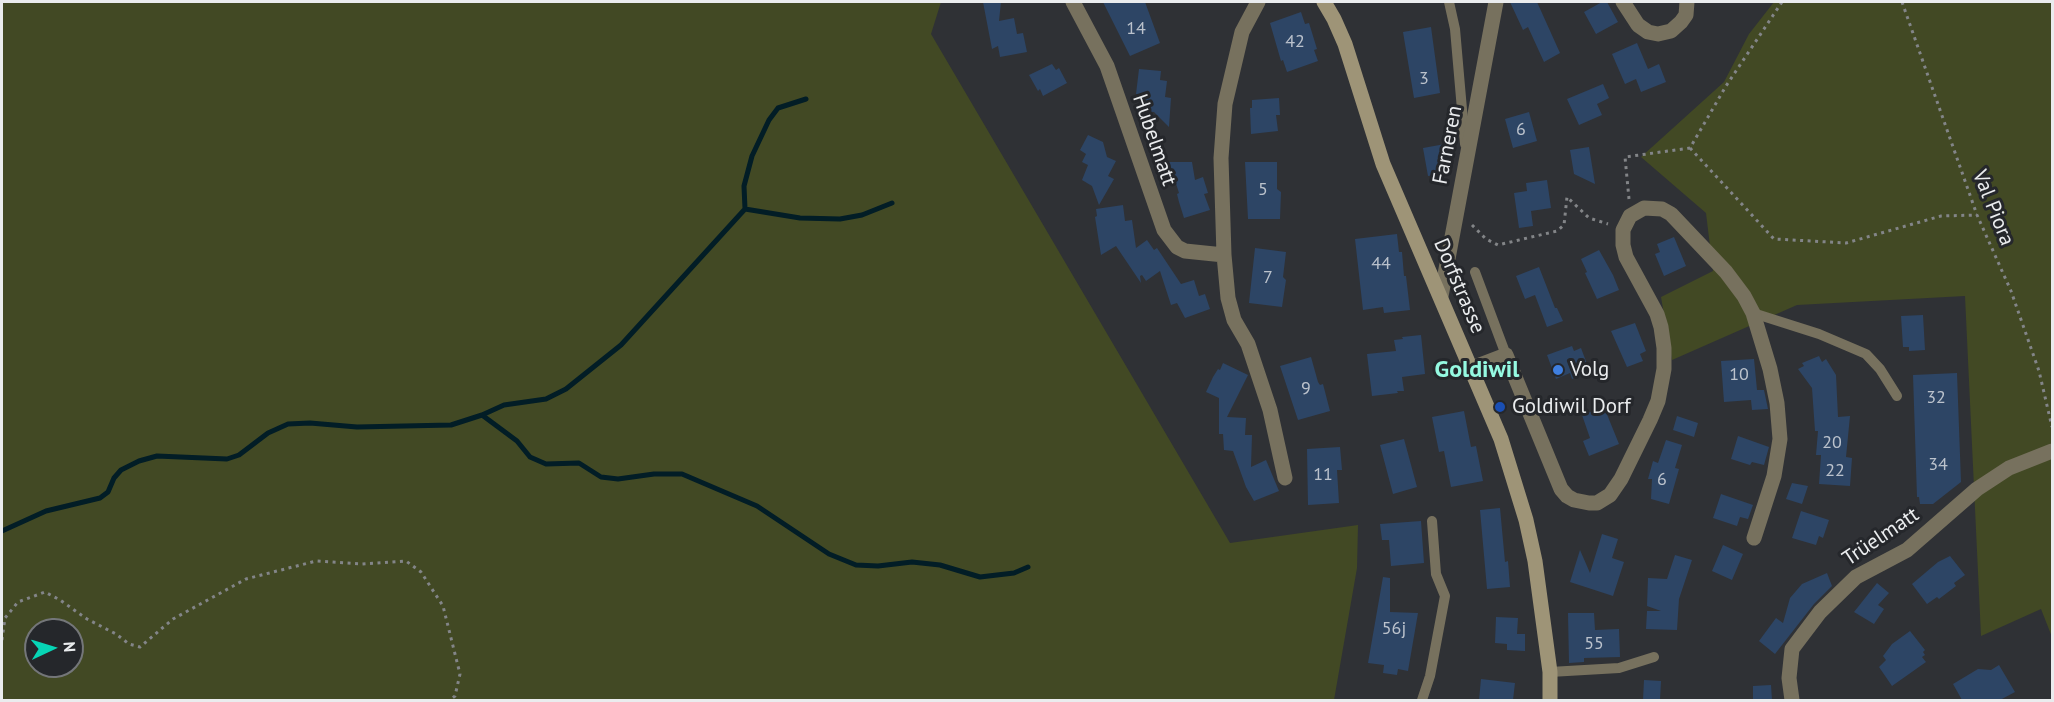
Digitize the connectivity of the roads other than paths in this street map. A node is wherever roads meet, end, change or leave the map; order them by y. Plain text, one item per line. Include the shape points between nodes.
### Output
1 (1073, 2) edge
2 (1258, 2) edge
3 (1324, 2) edge
4 (1449, 2) edge
5 (1496, 2) edge
6 (1623, 2) edge
7 (1687, 2) edge
8 (1467, 153) junction
9 (1224, 255) junction
10 (1475, 272) dead end
11 (1441, 296) junction
12 (1753, 313) junction
13 (1506, 355) junction
14 (1472, 368) junction
15 (1897, 396) dead end
16 (2052, 451) edge
17 (1285, 478) dead end
18 (1432, 521) dead end
19 (1754, 538) dead end
20 (1654, 657) dead end
21 (1550, 672) junction
22 (1422, 700) edge
23 (1550, 700) edge
24 (1792, 700) edge

1 - 9 street, Hubelmatt via 1107,66 1164,230 1185,251
2 - 9 street via 1242,32 1225,104 1221,158
3 - 11 street, Dorfstrasse via 1345,44 1383,164
4 - 8 lane
5 - 8 street, Farneren
6 - 7 street via 1638,25 1658,34 1671,31 1682,22
8 - 11 street, Farneren
9 - 17 street via 1234,320 1248,344 1270,410
10 - 13 lane
11 - 14 street, Dorfstrasse
12 - 13 street via 1726,272 1671,214 1649,207 1630,216 1622,238 1626,257 1657,314 1664,369 1658,401 1621,479 1610,495 1596,503 1574,500 1561,489
12 - 15 lane via 1866,354
12 - 19 street via 1770,369 1780,439 1774,476
13 - 14 street
14 - 21 street, Dorfstrasse via 1501,439 1526,520 1542,602
16 - 24 street, Trüelmatt via 2009,468 1977,489 1907,550 1856,577 1820,612 1792,649
18 - 22 lane via 1436,574 1445,596
20 - 21 lane via 1619,668
21 - 23 street, Dorfstrasse

